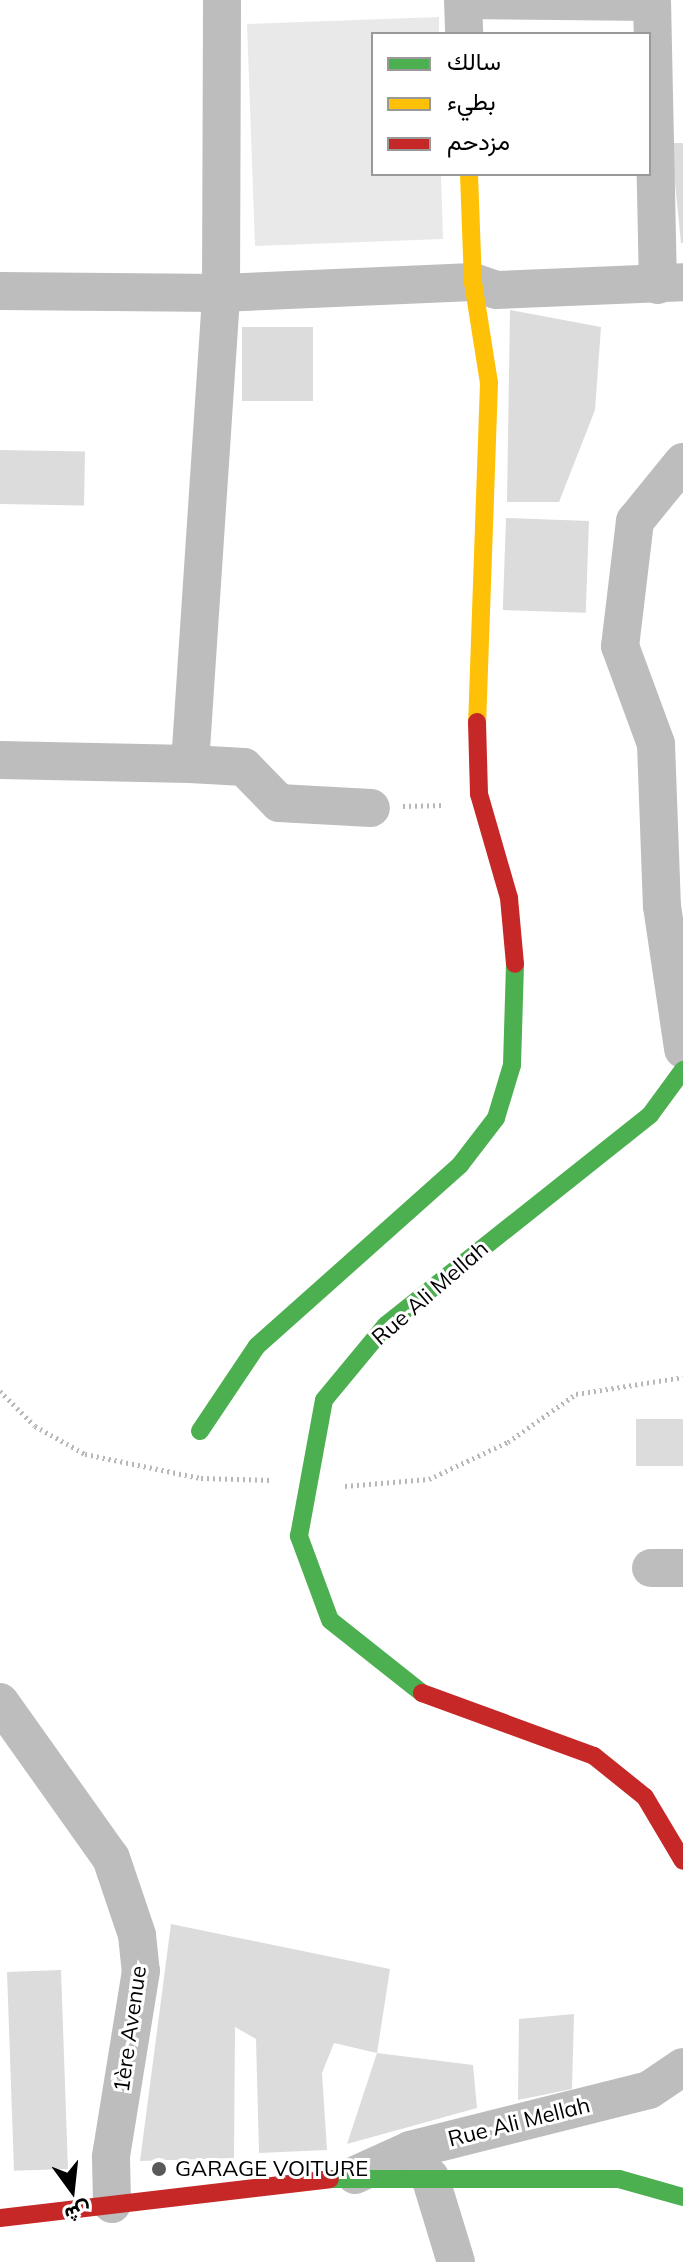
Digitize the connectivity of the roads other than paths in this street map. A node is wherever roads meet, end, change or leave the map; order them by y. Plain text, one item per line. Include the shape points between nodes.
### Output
1 (222, 0) edge
2 (463, 0) edge
3 (652, 1) edge
4 (464, 32) edge
5 (469, 176) edge
6 (473, 282) junction
7 (670, 284) edge
8 (0, 291) edge
9 (221, 293) junction
10 (683, 462) edge
11 (656, 744) junction
12 (0, 760) edge
13 (190, 764) junction
14 (683, 785) edge
15 (371, 808) road end
16 (683, 861) edge
17 (662, 906) junction
18 (683, 1049) edge
19 (683, 1070) edge
20 (200, 1431) dead end
21 (0, 1702) edge
22 (683, 1861) edge
23 (683, 2067) edge
24 (353, 2176) junction
25 (430, 2177) junction
26 (683, 2197) edge
27 (112, 2204) junction
28 (0, 2218) edge
29 (456, 2262) edge

1 - 9 street
2 - 3 street
2 - 4 street
3 - 7 street
5 - 6 street
6 - 7 street via 496,290
6 - 9 street
6 - 20 street via 489,383 477,723 482,805 509,898 515,968 512,1065 496,1118 460,1165 257,1346
8 - 9 street
9 - 13 street
10 - 11 street via 635,521 620,646
11 - 14 street
11 - 17 street
12 - 13 street
13 - 15 street via 244,767 279,803
16 - 17 street via 662,871
17 - 18 street
19 - 22 street, Rue Ali Mellah via 650,1115 386,1325 324,1400 299,1536 330,1620 411,1689 594,1756 645,1797
21 - 27 street, 1ère Avenue via 111,1858 137,1935 141,1971 111,2157
23 - 24 street, Rue Ali Mellah via 649,2090 410,2150
24 - 25 street
24 - 27 street
25 - 26 street via 619,2179
25 - 29 street
27 - 28 street

